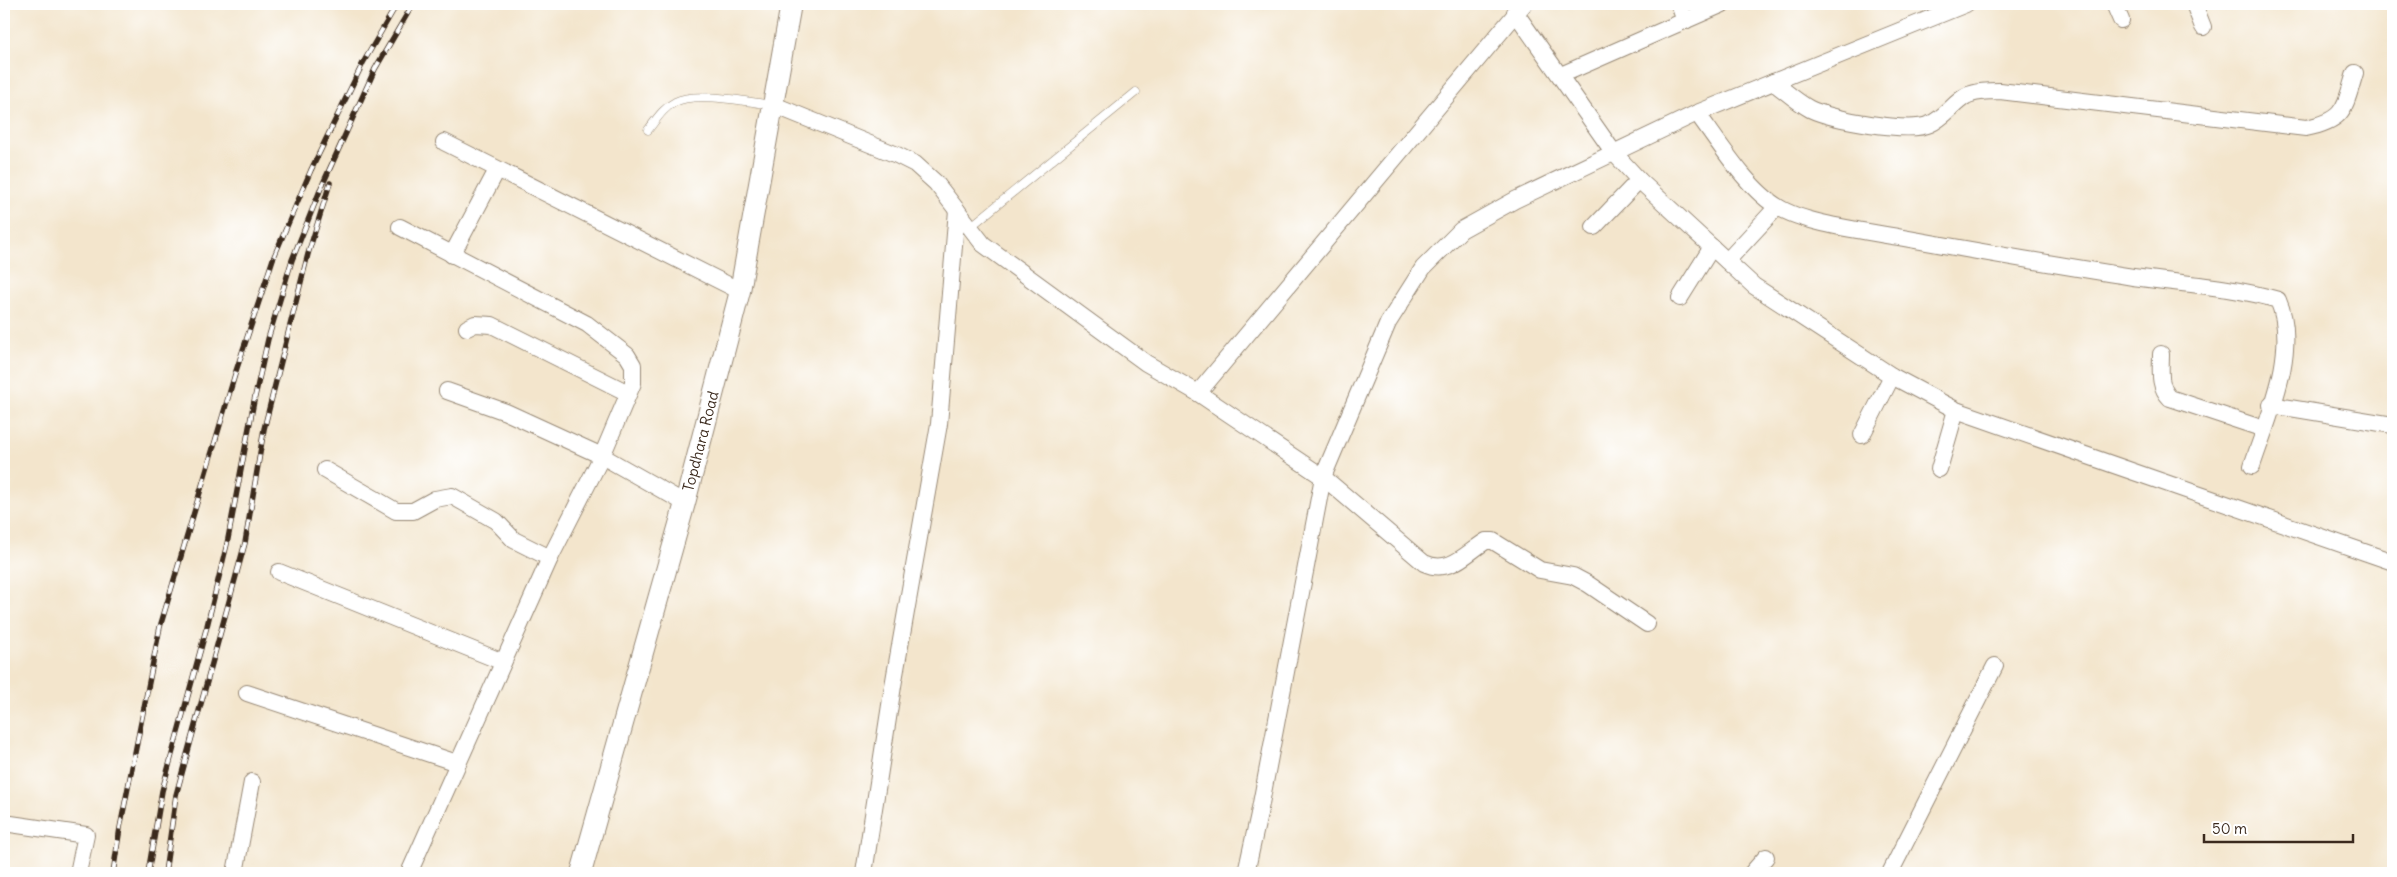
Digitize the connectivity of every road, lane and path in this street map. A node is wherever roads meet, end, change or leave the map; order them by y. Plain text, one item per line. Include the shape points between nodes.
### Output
1 (791, 4) edge
2 (1679, 4) edge
3 (1722, 4) edge
4 (1966, 4) edge
5 (2114, 4) edge
6 (2194, 4) edge
7 (1520, 8) edge
8 (2121, 20) dead end
9 (1685, 21) junction
10 (2203, 27) dead end
11 (2355, 73) dead end
12 (1561, 75) junction
13 (1773, 82) junction
14 (1136, 92) dead end
15 (774, 105) junction
16 (1697, 113) junction
17 (648, 130) dead end
18 (444, 142) dead end
19 (1614, 153) junction
20 (497, 170) junction
21 (1639, 180) junction
22 (1777, 207) junction
23 (957, 210) junction
24 (400, 227) dead end
25 (1594, 227) dead end
26 (969, 228) junction
27 (1712, 247) junction
28 (452, 255) junction
29 (1727, 261) junction
30 (740, 291) junction
31 (1680, 298) dead end
32 (467, 328) dead end
33 (2161, 354) dead end
34 (1892, 376) junction
35 (447, 391) dead end
36 (628, 393) junction
37 (1198, 393) junction
38 (2272, 405) junction
39 (1956, 410) junction
40 (2393, 425) edge
41 (2264, 429) junction
42 (1862, 435) dead end
43 (602, 456) junction
44 (2252, 466) dead end
45 (1939, 469) dead end
46 (324, 470) dead end
47 (1323, 478) junction
48 (685, 503) junction
49 (550, 558) junction
50 (2393, 562) edge
51 (279, 572) dead end
52 (1647, 624) dead end
53 (503, 662) junction
54 (1995, 666) dead end
55 (247, 693) dead end
56 (457, 763) junction
57 (252, 782) dead end
58 (4, 823) edge
59 (1766, 857) dead end
60 (78, 873) edge
61 (234, 873) edge
62 (409, 873) edge
63 (581, 873) edge
64 (864, 873) edge
65 (1246, 873) edge
66 (1752, 873) edge
67 (1890, 873) edge

1 - 15 street, Topdhara Road
2 - 9 street
3 - 9 street
4 - 13 street
5 - 8 street
6 - 10 street
7 - 12 street
7 - 37 street
9 - 12 street
11 - 13 street via 2347,101 2338,116 2326,124 2306,128 2000,91 1966,96 1929,125 1913,128 1884,126 1835,118 1810,109
12 - 19 street
13 - 16 street
14 - 26 lane
15 - 17 lane via 703,96 676,101
15 - 23 street via 915,164 936,183
15 - 30 street, Topdhara Road
16 - 19 street
16 - 22 street via 1751,183
18 - 20 street
19 - 21 street
19 - 47 street via 1461,230 1423,268 1388,323
20 - 28 street
20 - 30 street
21 - 25 street
21 - 27 street
22 - 29 street
22 - 38 street via 1798,216 1843,227 2134,277 2248,291 2278,300 2285,316 2286,345
23 - 26 street
23 - 64 street via 939,424
24 - 28 street
26 - 37 street via 983,244 1067,307 1146,363
27 - 29 street
27 - 31 street
28 - 36 street via 587,324 627,355 633,365 633,383
29 - 34 street via 1754,286
30 - 48 street, Topdhara Road
32 - 36 street via 475,324 492,325
33 - 41 street via 2161,382 2170,398
34 - 39 street
34 - 42 street
35 - 43 street via 506,412
36 - 43 street
37 - 47 street
38 - 40 street
38 - 41 street
39 - 45 street
39 - 50 street
41 - 44 street
43 - 48 street
43 - 49 street
46 - 49 street via 396,511 413,511 435,499 452,496 496,522 514,540
47 - 52 street via 1424,563 1443,567 1455,563 1486,540 1493,541 1540,570 1573,576 1588,584
47 - 65 street
48 - 63 street, Topdhara Road
49 - 53 street
51 - 53 street
53 - 56 street
54 - 67 street
55 - 56 street
56 - 62 street
57 - 61 street
58 - 60 street via 86,834
59 - 66 street

